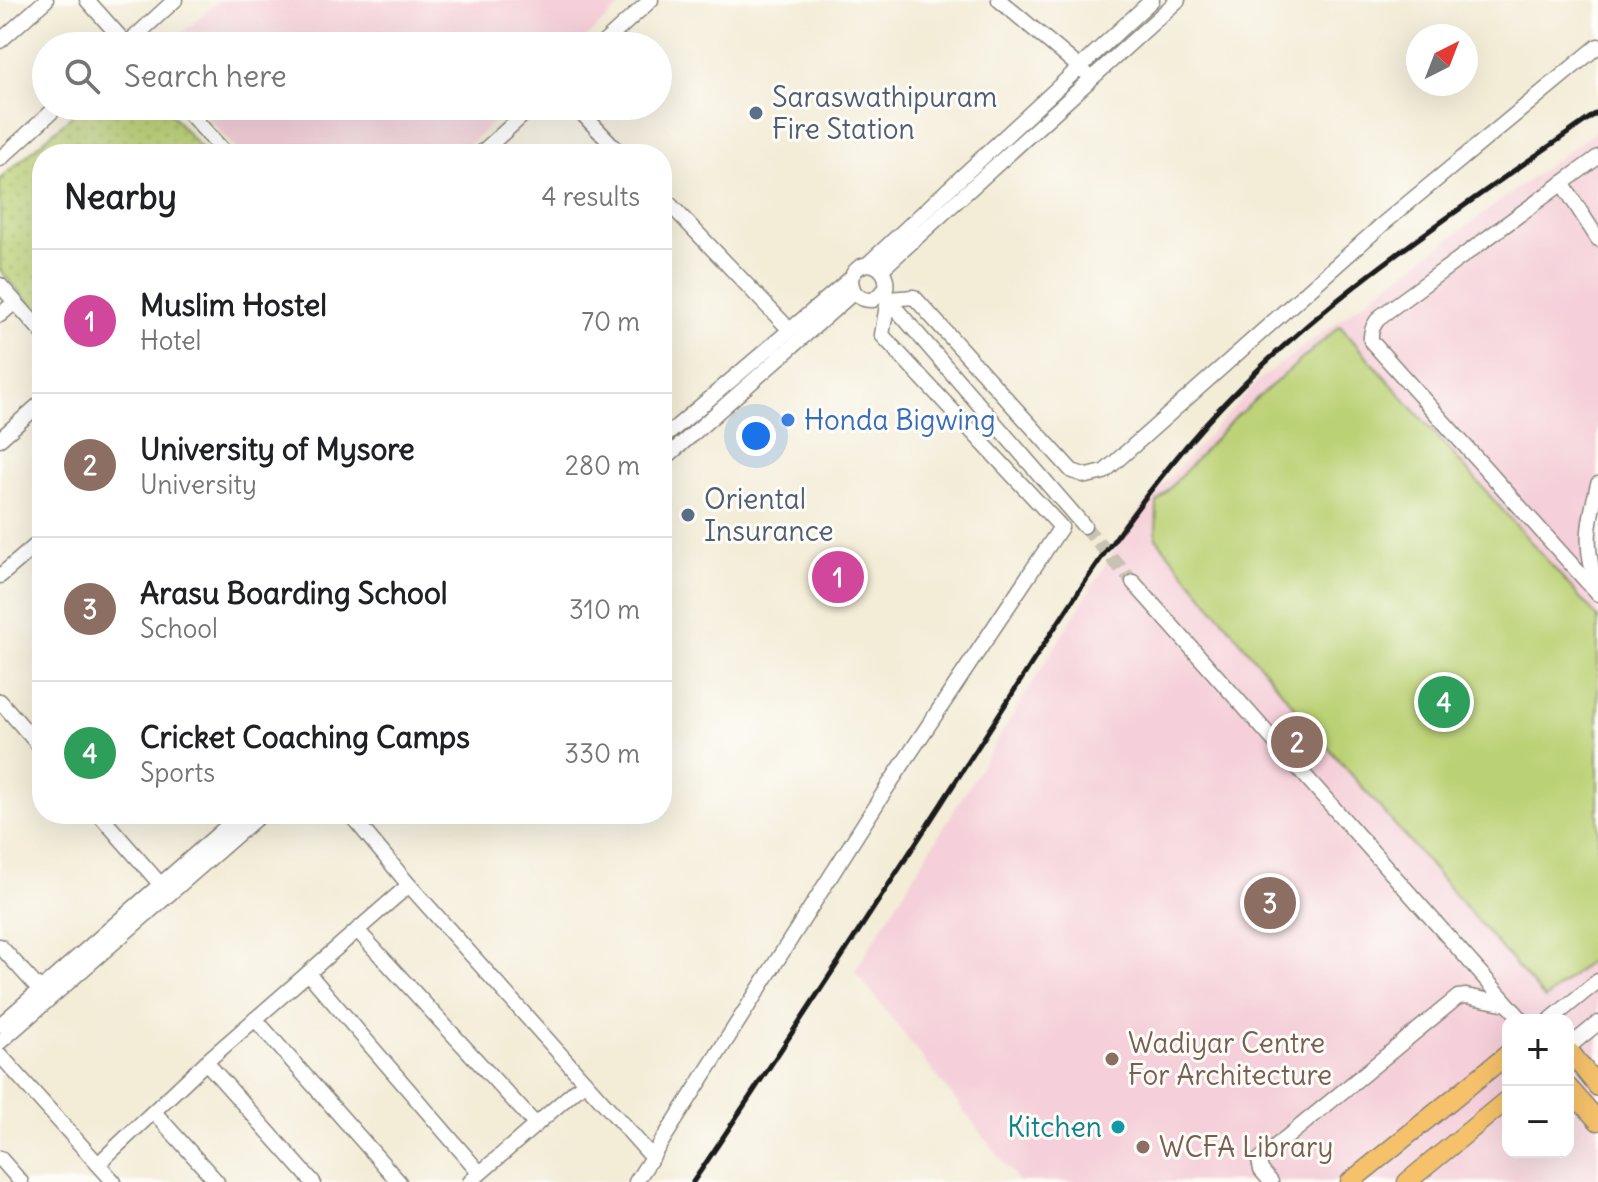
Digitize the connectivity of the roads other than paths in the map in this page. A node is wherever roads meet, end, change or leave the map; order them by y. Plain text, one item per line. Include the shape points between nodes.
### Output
1 (46, 0) edge
2 (87, 0) edge
3 (175, 0) edge
4 (651, 0) edge
5 (999, 0) edge
6 (1152, 0) edge
7 (1178, 0) edge
8 (115, 32) edge
9 (141, 32) edge
10 (616, 32) edge
11 (0, 41) edge
12 (1598, 46) edge
13 (1080, 67) junction
14 (1092, 79) junction
15 (43, 120) edge
16 (196, 120) edge
17 (518, 120) edge
18 (588, 120) edge
19 (217, 144) edge
20 (491, 144) edge
21 (611, 144) edge
22 (1598, 157) edge
23 (0, 159) edge
24 (1562, 183) junction
25 (672, 206) edge
26 (1598, 239) edge
27 (876, 266) junction
28 (0, 285) edge
29 (852, 285) junction
30 (885, 297) junction
31 (15, 302) junction
32 (0, 315) edge
33 (32, 321) edge
34 (789, 329) junction
35 (32, 411) edge
36 (672, 426) edge
37 (0, 439) edge
38 (672, 452) edge
39 (1598, 484) edge
40 (1084, 526) tunnel mouth
41 (32, 549) edge
42 (0, 576) edge
43 (1133, 582) tunnel mouth
44 (1598, 592) edge
45 (0, 701) edge
46 (32, 738) edge
47 (108, 824) edge
48 (230, 824) edge
49 (250, 824) edge
50 (358, 824) edge
51 (161, 885) junction
52 (409, 885) junction
53 (357, 930) junction
54 (0, 946) edge
55 (308, 973) junction
56 (1598, 981) edge
57 (39, 989) junction
58 (1507, 1004) junction
59 (1516, 1014) edge
60 (1557, 1014) edge
61 (255, 1019) junction
62 (1598, 1023) edge
63 (0, 1025) edge
64 (0, 1042) edge
65 (1574, 1044) edge
66 (1574, 1054) edge
67 (0, 1055) edge
68 (1502, 1059) edge
69 (206, 1062) junction
70 (585, 1082) junction
71 (1598, 1087) edge
72 (1574, 1094) edge
73 (1502, 1104) edge
74 (154, 1112) junction
75 (1598, 1121) edge
76 (536, 1125) junction
77 (652, 1157) junction
78 (0, 1158) edge
79 (98, 1164) junction
80 (475, 1178) edge
81 (21, 1182) edge
82 (114, 1182) edge
83 (217, 1182) edge
84 (313, 1182) edge
85 (399, 1182) edge
86 (636, 1182) edge
87 (1271, 1182) edge
88 (1350, 1182) edge
89 (1407, 1182) edge

1 - 11 street
2 - 8 street
3 - 9 street
4 - 10 street
5 - 13 street
6 - 13 street
7 - 14 street
12 - 30 street via 1384,223 1104,472 1087,476 1072,471 914,297
13 - 14 street
13 - 27 street
14 - 27 street
15 - 23 street
16 - 19 street
17 - 20 street
18 - 21 street
22 - 24 street
24 - 26 street
24 - 44 street via 1381,316 1370,335
25 - 34 street
27 - 29 street via 857,268
27 - 30 street via 887,283
28 - 31 street
29 - 30 street via 867,300
29 - 34 street
29 - 38 street
30 - 40 street
30 - 77 street via 882,335 1061,527 888,786
31 - 32 street
31 - 33 street
34 - 36 street
35 - 37 street
39 - 44 street via 1588,554
41 - 42 street
43 - 58 street
45 - 46 street
47 - 51 street
48 - 51 street
49 - 64 street
50 - 52 street
51 - 57 street
52 - 53 street
52 - 70 street
53 - 55 street
53 - 76 street
54 - 57 street
55 - 61 street
55 - 80 street
56 - 60 street
57 - 63 street
58 - 59 street
58 - 87 street via 1458,997 1259,1160
61 - 69 street
61 - 85 street
62 - 65 street
66 - 71 main road
67 - 79 street
68 - 88 main road
69 - 74 street
69 - 84 street
70 - 76 street
70 - 77 street
72 - 75 main road
73 - 89 main road
74 - 79 street
74 - 83 street
76 - 80 street
77 - 86 street
78 - 81 street
79 - 82 street

